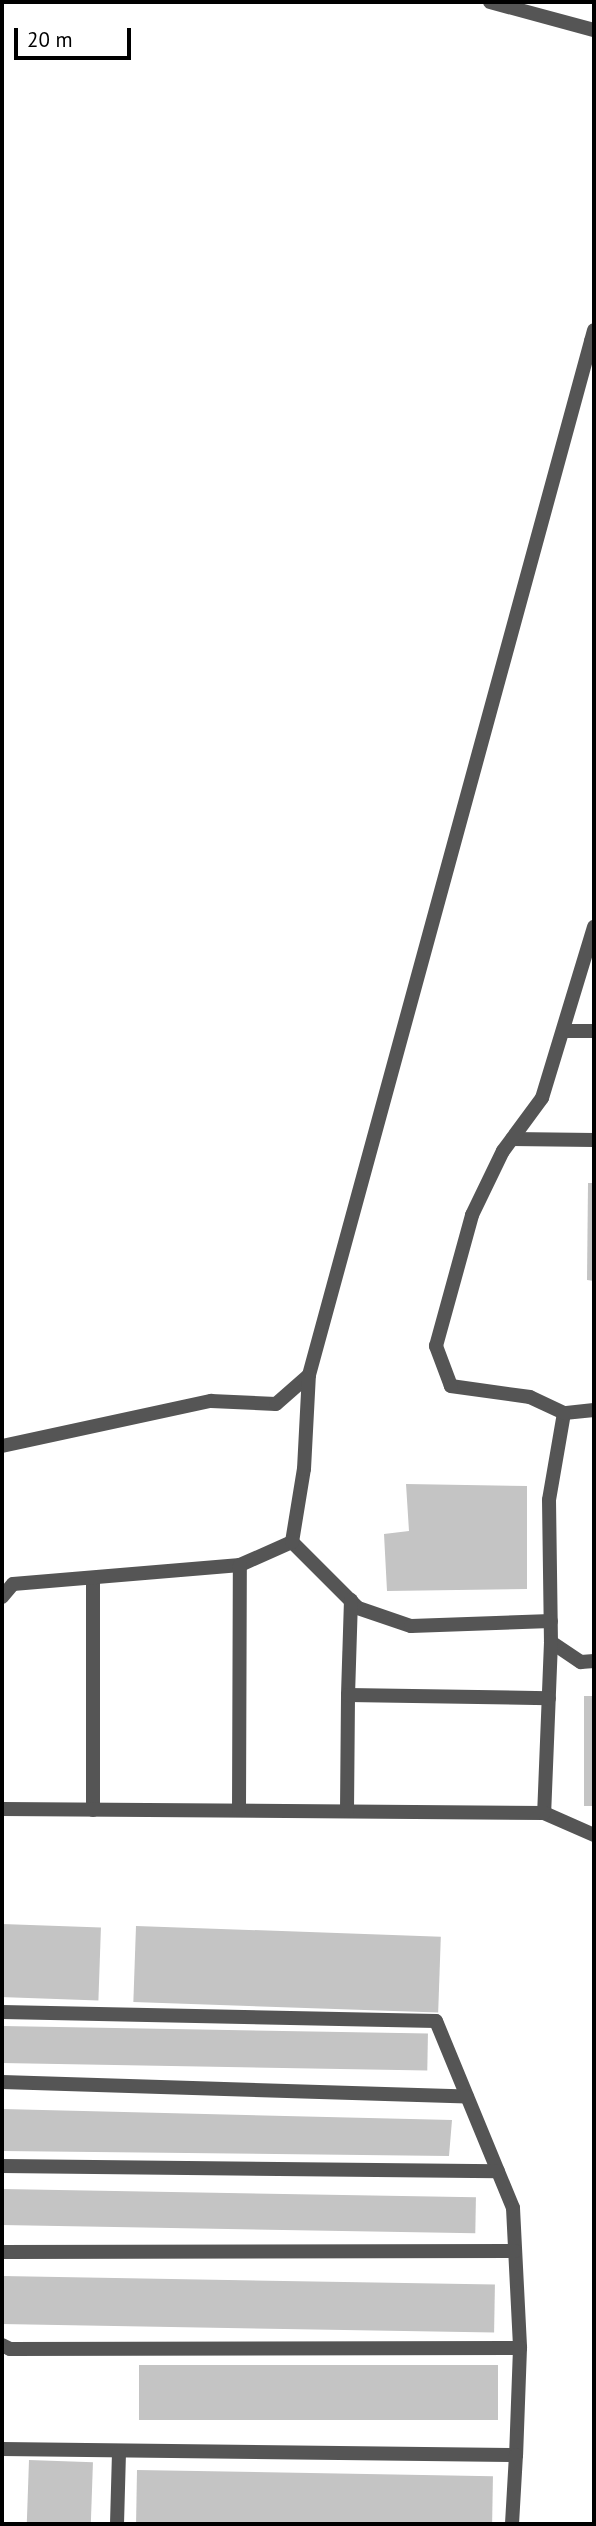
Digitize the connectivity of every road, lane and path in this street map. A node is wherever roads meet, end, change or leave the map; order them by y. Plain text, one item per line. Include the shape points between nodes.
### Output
1 (490, 2) edge
2 (594, 30) edge
3 (593, 338) edge
4 (594, 927) edge
5 (563, 1031) junction
6 (594, 1031) edge
7 (512, 1139) junction
8 (594, 1140) edge
9 (309, 1375) junction
10 (594, 1410) edge
11 (564, 1413) junction
12 (2, 1446) edge
13 (292, 1542) junction
14 (240, 1565) junction
15 (93, 1578) junction
16 (2, 1597) edge
17 (351, 1600) junction
18 (551, 1621) junction
19 (551, 1642) junction
20 (594, 1661) edge
21 (348, 1695) junction
22 (549, 1698) junction
23 (2, 1809) edge
24 (93, 1810) junction
25 (239, 1811) junction
26 (347, 1811) junction
27 (544, 1813) junction
28 (594, 1835) edge
29 (2, 2012) edge
30 (2, 2082) edge
31 (467, 2097) junction
32 (2, 2166) edge
33 (498, 2171) junction
34 (515, 2251) junction
35 (2, 2252) edge
36 (2, 2344) edge
37 (520, 2348) junction
38 (2, 2449) edge
39 (119, 2451) junction
40 (516, 2455) junction
41 (117, 2524) edge
42 (512, 2524) edge

1 - 2 lane
3 - 9 lane
4 - 5 lane
5 - 6 lane
5 - 7 lane via 542,1098
7 - 8 lane
7 - 11 lane via 472,1215 436,1346 451,1385 530,1397
9 - 12 lane via 276,1404 211,1401
9 - 13 lane via 304,1469
10 - 11 lane
11 - 18 lane via 549,1500
13 - 14 lane
13 - 17 lane
14 - 15 lane
14 - 25 lane
15 - 16 lane via 13,1584
15 - 24 lane
17 - 18 lane via 411,1626
17 - 21 lane
18 - 19 lane
19 - 20 lane via 581,1662
19 - 22 lane
21 - 22 lane
21 - 26 lane
22 - 27 lane
23 - 24 lane
24 - 25 lane
25 - 26 lane
26 - 27 lane
27 - 28 lane
29 - 31 lane via 436,2021
30 - 31 lane
31 - 33 lane
32 - 33 lane
33 - 34 lane via 513,2208
34 - 35 lane
34 - 37 lane
36 - 37 lane via 10,2349
37 - 40 lane
38 - 39 lane
39 - 40 lane
39 - 41 lane
40 - 42 lane

